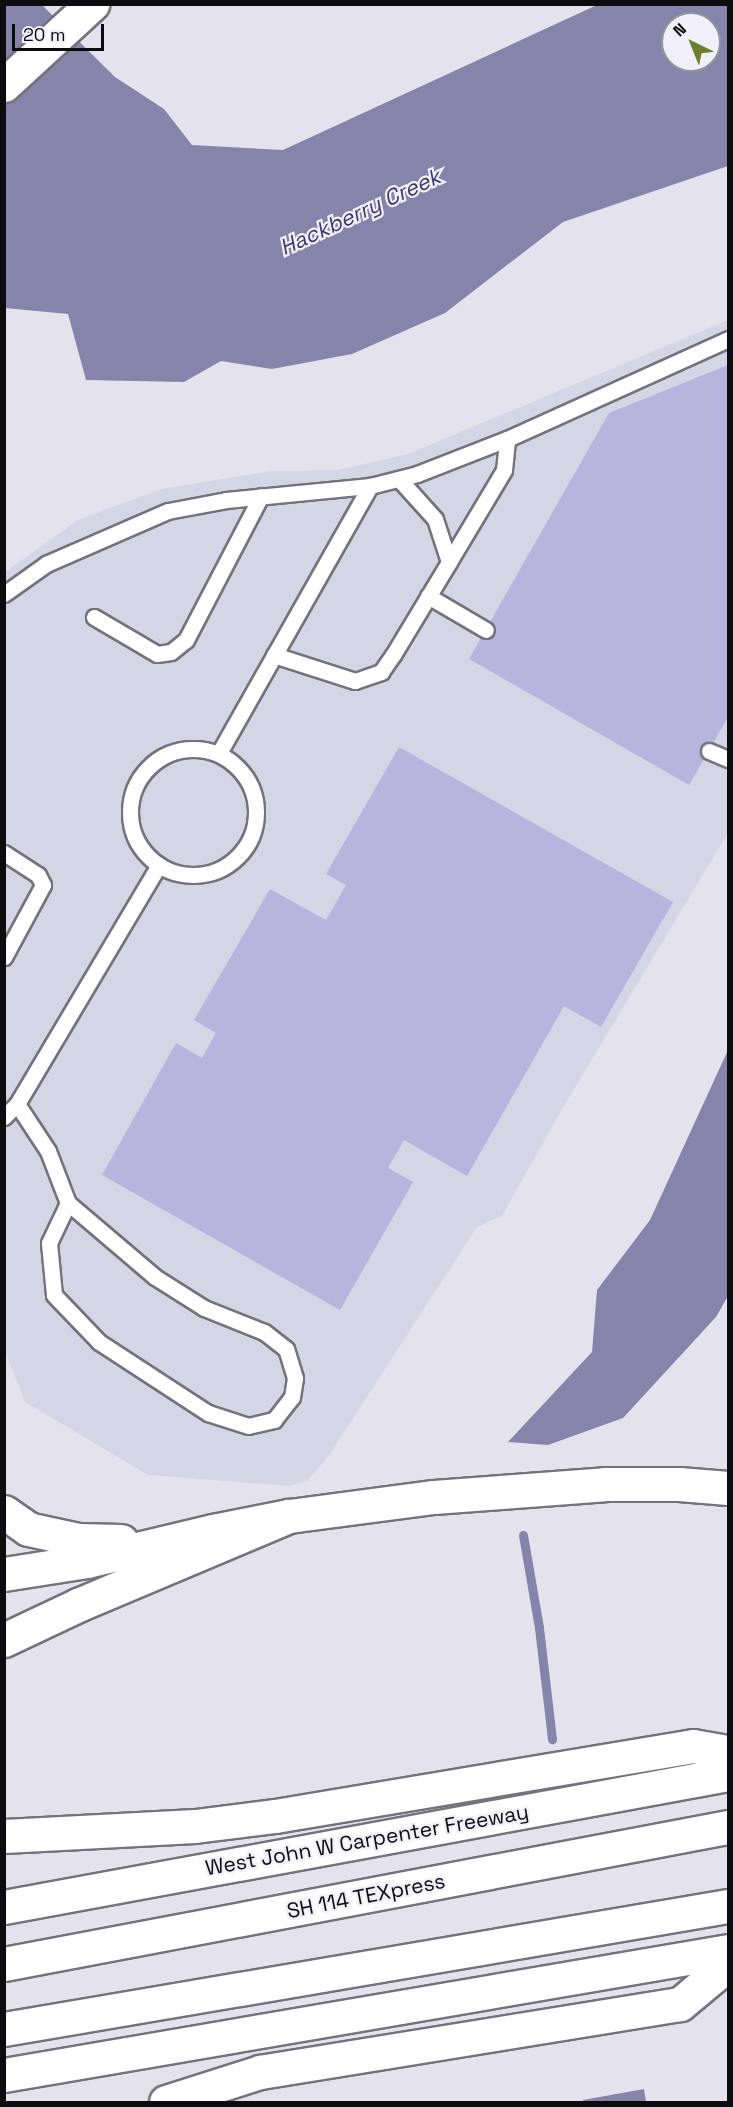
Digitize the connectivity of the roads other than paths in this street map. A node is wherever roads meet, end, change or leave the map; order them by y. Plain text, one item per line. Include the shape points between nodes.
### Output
1 (92, 4) edge
2 (4, 85) edge
3 (729, 339) edge
4 (507, 440) junction
5 (399, 479) junction
6 (369, 486) junction
7 (261, 496) junction
8 (449, 562) junction
9 (4, 594) edge
10 (428, 596) junction
11 (94, 617) dead end
12 (486, 630) dead end
13 (274, 655) junction
14 (709, 751) dead end
15 (219, 753) junction
16 (729, 759) edge
17 (4, 853) edge
18 (159, 865) junction
19 (4, 957) edge
20 (10, 1105) edge
21 (4, 1117) edge
22 (68, 1203) junction
23 (729, 1488) edge
24 (4, 1512) edge
25 (289, 1516) junction
26 (165, 1542) junction
27 (4, 1574) edge
28 (4, 1640) edge
29 (729, 1752) edge
30 (729, 1774) edge
31 (729, 1827) edge
32 (4, 1836) edge
33 (729, 1906) edge
34 (4, 1907) edge
35 (729, 1951) edge
36 (4, 1964) edge
37 (729, 1964) edge
38 (4, 2029) edge
39 (4, 2074) edge
40 (166, 2103) edge

1 - 2 main road
3 - 4 lane
4 - 5 lane
4 - 8 lane via 504,470
5 - 6 lane
5 - 8 lane via 435,519
6 - 7 lane
6 - 13 lane
7 - 9 lane via 168,511 46,564
7 - 11 lane via 186,640 171,652 158,654
8 - 10 lane
10 - 12 lane
10 - 13 lane via 381,672 355,681
13 - 15 lane
14 - 16 lane
15 - 18 lane via 199,748 178,750 158,758 142,772 132,791 129,812 142,851
15 - 18 lane via 236,765 249,782 255,801 255,822 248,842 236,858 218,870 198,875 177,873
17 - 19 lane via 38,875 43,885
18 - 20 lane
20 - 21 lane
20 - 22 lane via 48,1151
22 - 22 lane via 49,1243 54,1295 99,1342 208,1413 248,1426 274,1420 292,1397 295,1378 286,1349 264,1332 204,1308 155,1277
23 - 25 main road via 679,1484 564,1486 435,1497
24 - 26 main road via 28,1529 78,1540
25 - 26 main road
25 - 28 main road
26 - 27 main road via 87,1561
29 - 32 main road via 693,1746 195,1826
30 - 34 main road, West John W Carpenter Freeway
31 - 36 main road, SH 114 TEXpress
33 - 38 main road
35 - 39 main road
37 - 40 main road via 680,2004 260,2072

